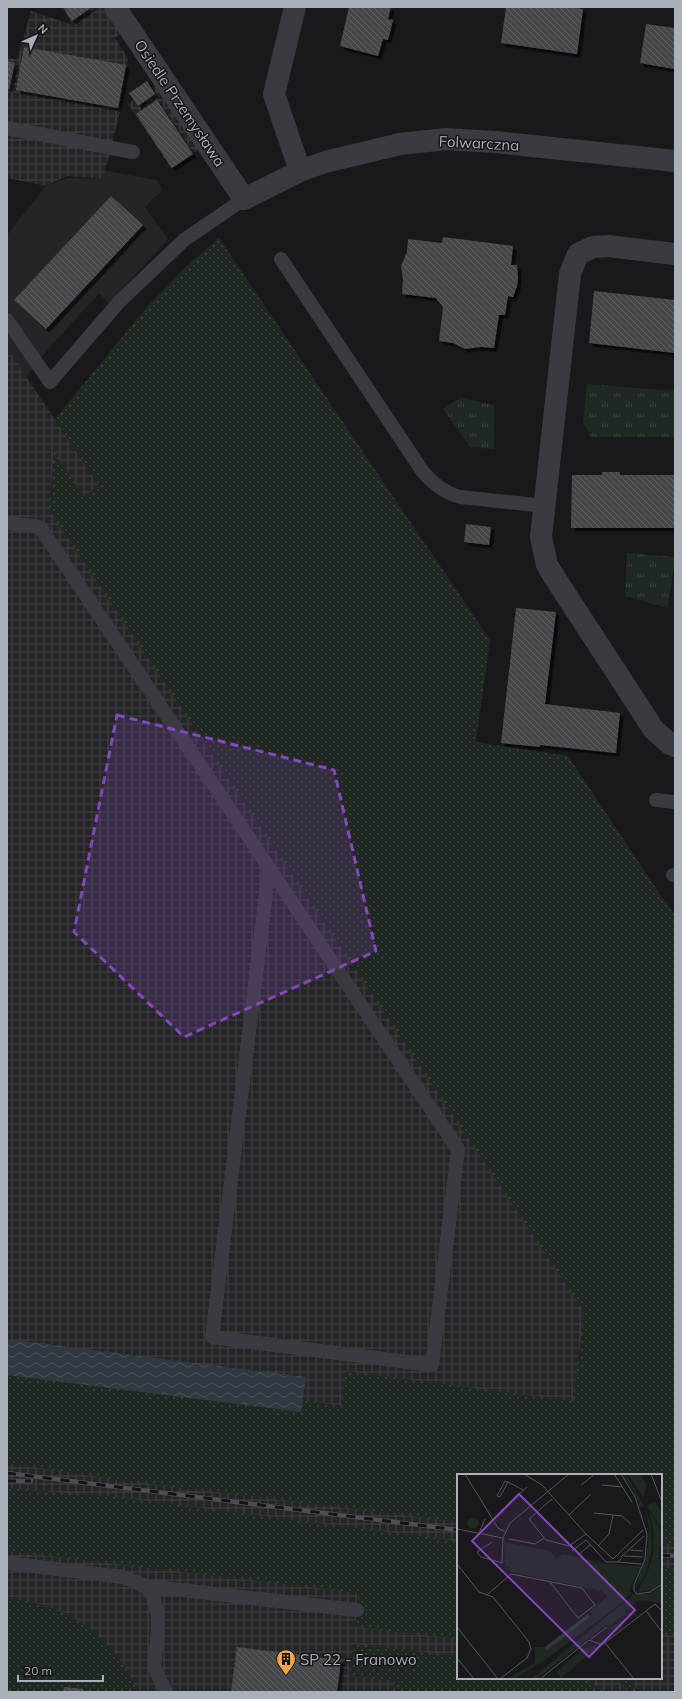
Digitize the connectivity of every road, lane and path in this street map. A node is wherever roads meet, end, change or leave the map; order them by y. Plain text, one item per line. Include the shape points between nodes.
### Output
1 (115, 7) edge
2 (295, 7) edge
3 (7, 128) edge
4 (133, 152) dead end
5 (675, 162) edge
6 (300, 171) junction
7 (244, 199) junction
8 (675, 254) edge
9 (281, 259) dead end
10 (7, 320) edge
11 (545, 506) junction
12 (7, 523) edge
13 (675, 746) edge
14 (656, 800) dead end
15 (675, 802) edge
16 (269, 868) junction
17 (7, 1563) edge
18 (145, 1586) junction
19 (357, 1610) dead end
20 (166, 1692) edge

1 - 7 street, Osiedle Przemysława
2 - 6 street via 274,94
3 - 4 lane
5 - 6 street, Folwarczna via 446,139 400,144 325,162
6 - 7 street, Folwarczna
7 - 10 lane via 184,240 119,302 50,382
8 - 11 street via 608,246 593,247 578,254 570,274
9 - 11 lane via 434,485 448,494 460,497
11 - 13 street via 541,537 547,565 654,730
12 - 16 lane via 40,527
14 - 15 lane
16 - 16 lane via 212,1337 432,1365 458,1149
17 - 18 lane via 123,1577
18 - 19 lane
18 - 20 lane via 153,1595 158,1617 154,1667

